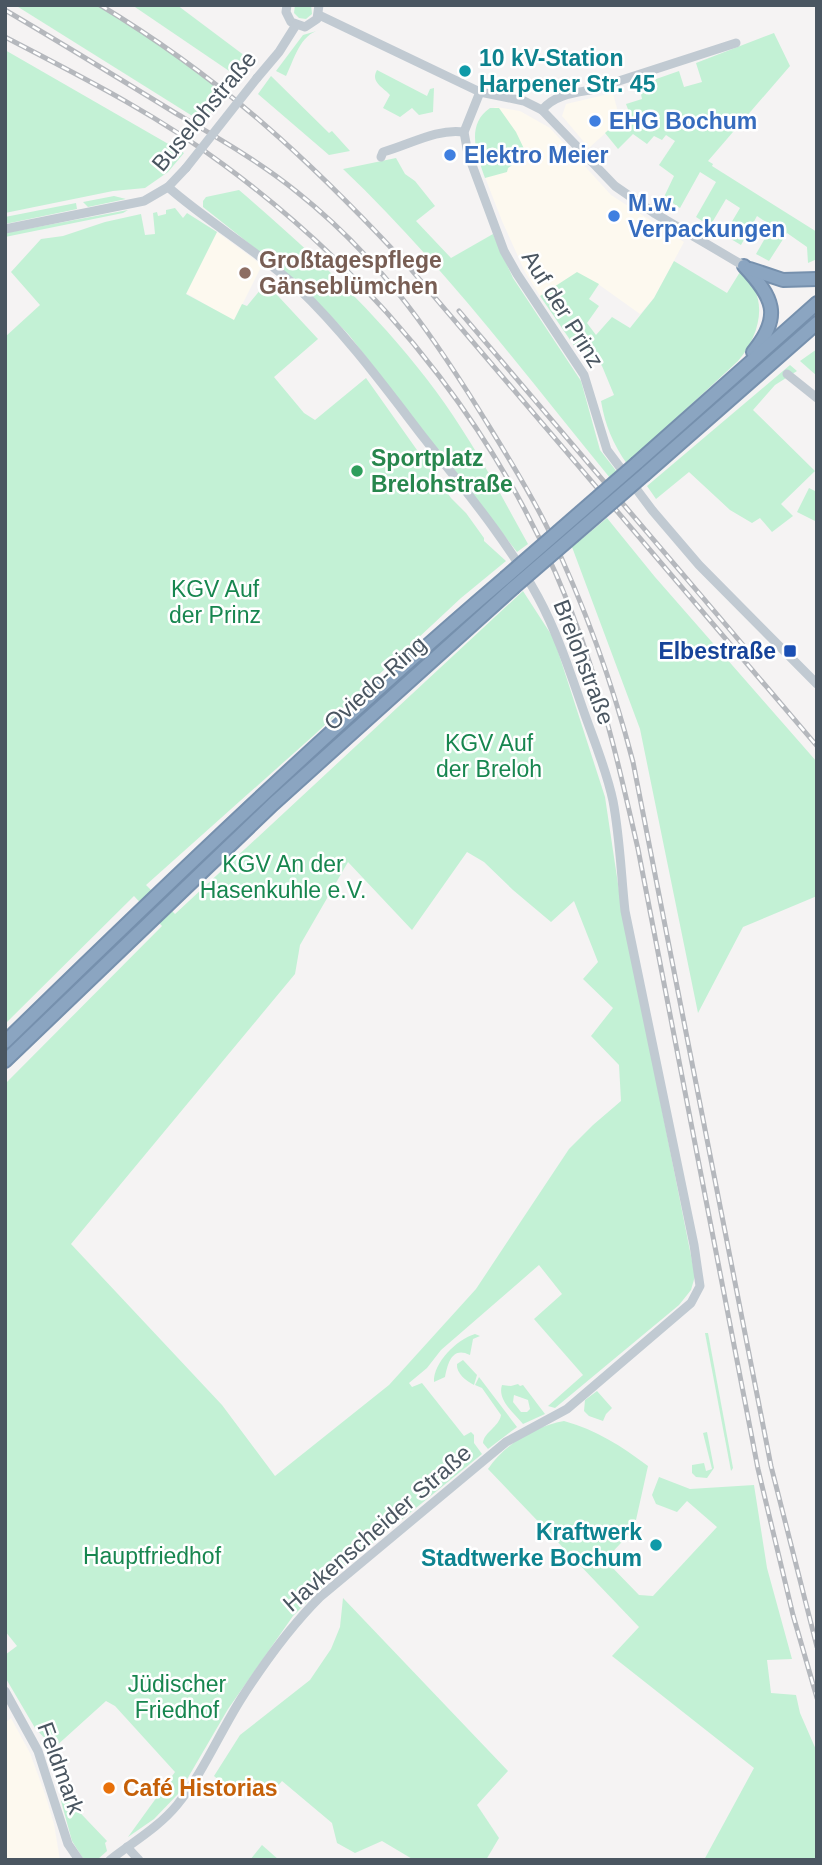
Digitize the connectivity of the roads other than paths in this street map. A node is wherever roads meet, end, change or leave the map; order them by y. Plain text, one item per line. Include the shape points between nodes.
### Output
1 (287, 5) edge
2 (319, 10) edge
3 (296, 25) junction
4 (736, 43) dead end
5 (480, 92) junction
6 (542, 110) junction
7 (464, 132) junction
8 (381, 157) dead end
9 (168, 187) junction
10 (5, 229) edge
11 (744, 266) junction
12 (817, 279) edge
13 (817, 303) edge
14 (817, 323) edge
15 (817, 336) edge
16 (785, 351) junction
17 (787, 374) dead end
18 (726, 385) junction
19 (817, 398) edge
20 (641, 468) junction
21 (509, 583) junction
22 (817, 684) edge
23 (5, 1042) edge
24 (5, 1062) edge
25 (700, 1286) joint
26 (5, 1691) edge
27 (127, 1847) junction
28 (79, 1860) edge
29 (110, 1860) edge
30 (139, 1860) edge

1 - 3 street via 288,18
2 - 3 street via 310,25
2 - 5 street
3 - 9 street, Buselohstraße, bridge
4 - 6 street via 566,94
5 - 6 street via 524,101
5 - 7 street
6 - 11 street via 615,186
7 - 8 street via 451,130 383,152
7 - 22 street, Auf der Prinz via 505,251 584,374 607,450 699,565
9 - 10 street, Buselohstraße via 144,201
9 - 25 street, Brelohstraße via 268,263 335,327 495,531 551,623 612,797 625,911
11 - 12 highway via 783,281
11 - 18 highway via 768,295 772,319 760,344
13 - 18 highway, Oviedo-Ring
14 - 16 highway, Oviedo-Ring
15 - 16 highway
16 - 20 highway, Oviedo-Ring
17 - 19 street
18 - 20 highway, Oviedo-Ring
20 - 21 highway, Oviedo-Ring, bridge
21 - 23 highway, Oviedo-Ring via 418,654 235,821
21 - 24 highway, Oviedo-Ring
25 - 27 street, Havkenscheider Straße via 691,1303 567,1409 506,1442 320,1597 241,1699 183,1798
26 - 28 street, Feldmark via 38,1751 68,1844
27 - 29 street, Havkenscheider Straße
27 - 30 street

